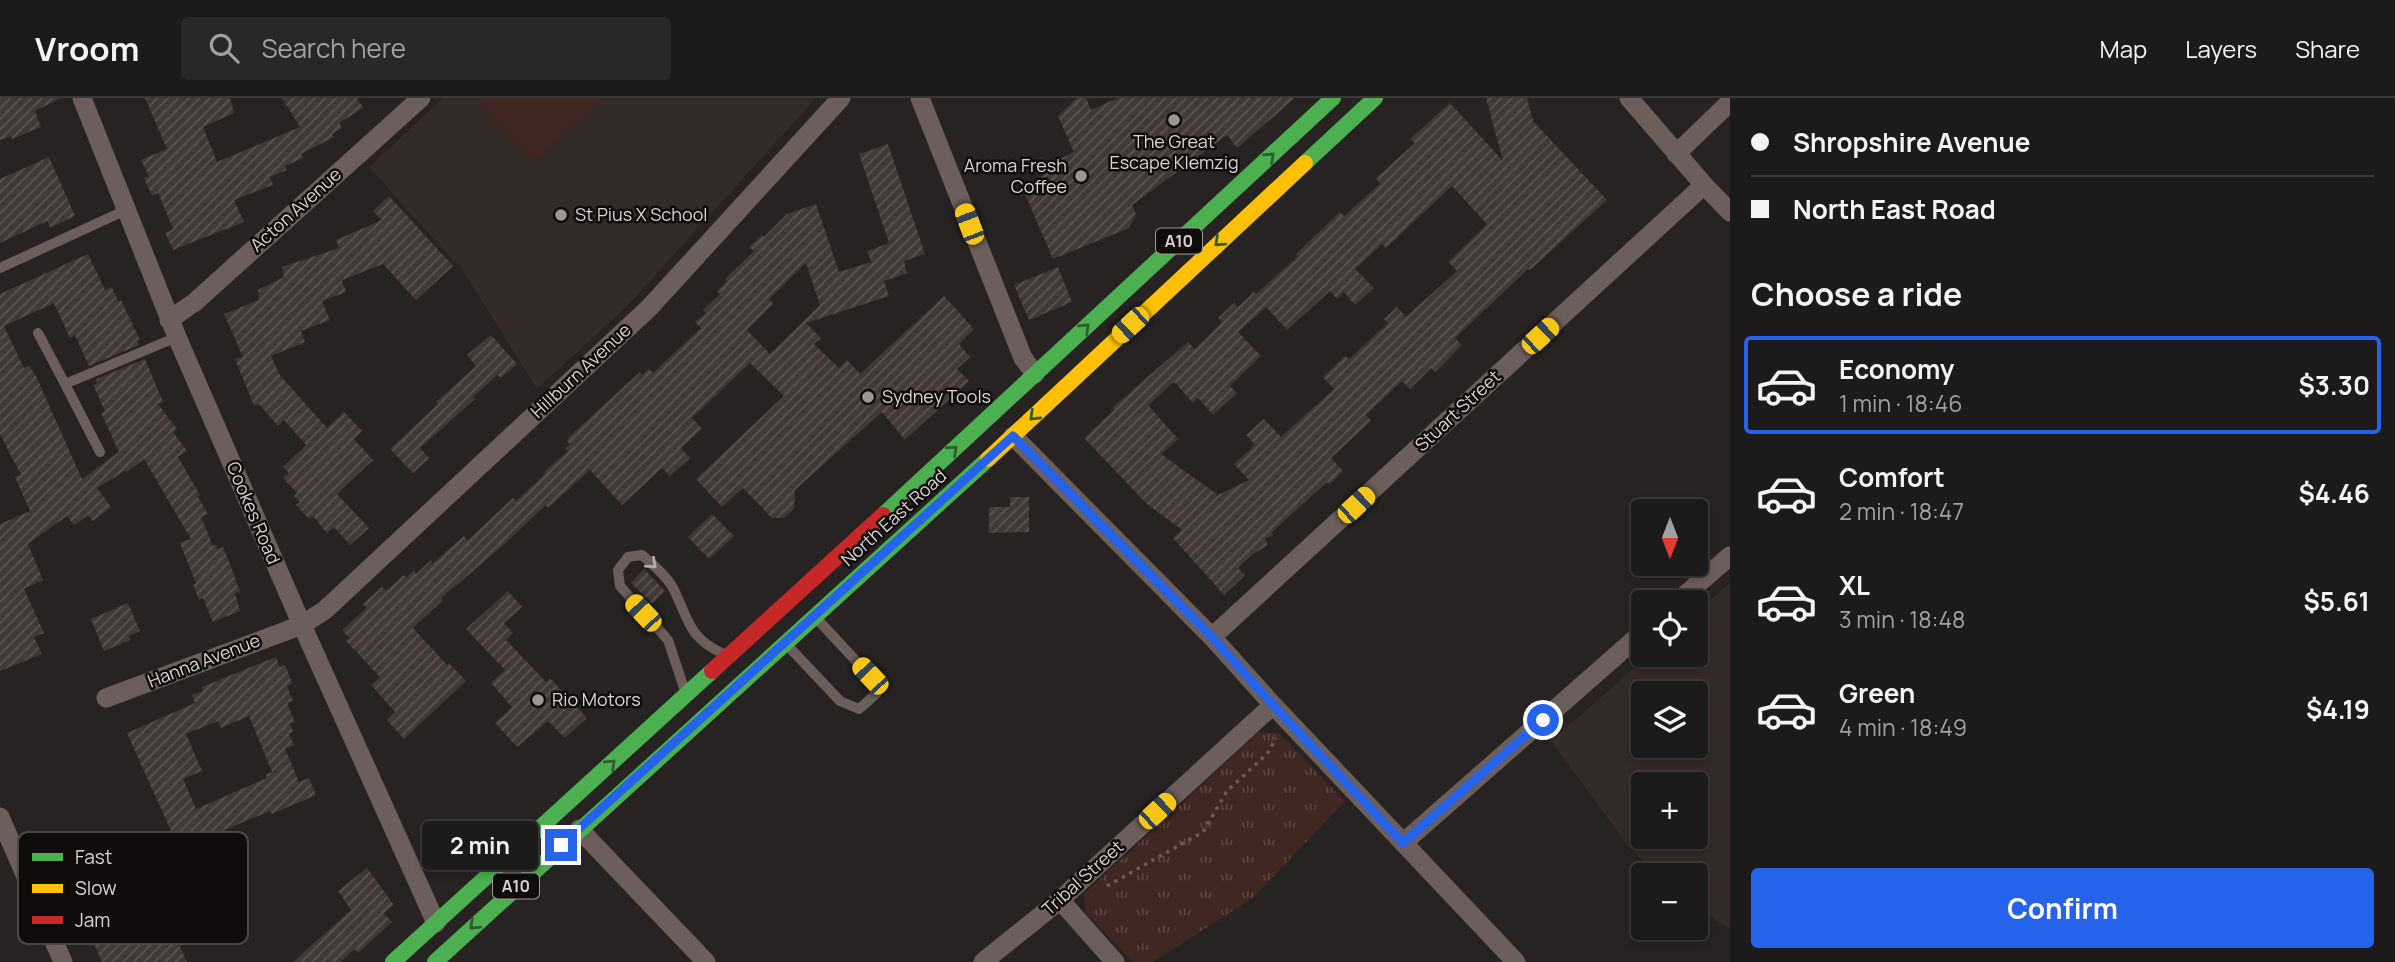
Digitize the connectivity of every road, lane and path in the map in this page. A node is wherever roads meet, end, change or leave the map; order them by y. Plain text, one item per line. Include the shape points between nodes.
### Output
1 (82, 98) edge
2 (421, 98) edge
3 (841, 98) edge
4 (920, 98) edge
5 (1375, 98) edge
6 (1629, 98) edge
7 (1325, 101) edge
8 (1730, 102) edge
9 (1342, 130) junction
10 (1676, 154) junction
11 (1704, 185) junction
12 (126, 210) junction
13 (1730, 212) edge
14 (0, 268) edge
15 (173, 328) junction
16 (38, 333) dead end
17 (1035, 374) junction
18 (65, 384) junction
19 (1056, 395) junction
20 (992, 415) junction
21 (1013, 436) junction
22 (100, 452) dead end
23 (1730, 556) edge
24 (1691, 590) edge
25 (804, 606) junction
26 (302, 625) junction
27 (775, 632) junction
28 (1212, 637) junction
29 (1631, 643) edge
30 (729, 656) junction
31 (685, 695) junction
32 (106, 698) dead end
33 (1273, 705) junction
34 (1279, 733) dead end
35 (560, 810) junction
36 (0, 817) edge
37 (579, 829) junction
38 (1403, 843) junction
39 (18, 858) edge
40 (1103, 888) dead end
41 (1060, 900) junction
42 (436, 923) junction
43 (454, 943) junction
44 (55, 944) edge
45 (63, 962) edge
46 (393, 962) edge
47 (435, 962) edge
48 (706, 962) edge
49 (983, 962) edge
50 (1115, 962) edge
51 (1516, 962) edge

1 - 12 street, Cookes Road
2 - 15 street, Acton Avenue via 195,302
3 - 26 street, Hillburn Avenue via 649,308 325,610
4 - 17 street via 1021,353
5 - 9 highway, North East Road / A10
6 - 10 street
7 - 9 highway
17 -> 7 highway, North East Road / A10
8 - 10 street
9 -> 19 highway, North East Road / A10
10 - 11 street
11 - 13 street
11 - 28 street, Stuart Street
12 - 14 lane
12 - 15 street, Cookes Road
15 - 18 lane
15 - 26 street, Cookes Road
16 - 18 lane
17 - 19 highway
17 - 20 highway, North East Road / A10
18 - 22 lane
19 -> 21 highway, North East Road / A10
20 - 21 highway
25 -> 20 highway, North East Road / A10
21 - 25 highway, North East Road / A10
21 - 28 street
23 - 24 street
25 - 27 highway, North East Road / A10
25 - 27 highway, North East Road / A10
25 - 27 lane via 870,676 876,694 859,709 840,701
26 - 32 street, Hanna Avenue
26 - 42 street, Cookes Road
27 - 30 highway, North East Road / A10
27 - 37 highway, North East Road / A10
28 - 33 street
29 - 38 street
30 - 31 highway, North East Road / A10
31 -> 30 lane via 668,640 620,586 618,570 628,557 642,555 657,568 705,645
35 -> 31 highway, North East Road / A10
33 - 38 street
33 - 41 street, Tribal Street
34 - 40 path via 1267,754 1227,791 1203,832
35 - 37 highway
35 - 42 highway, North East Road / A10
36 - 39 street
37 -> 43 highway, North East Road / A10
37 - 48 street
38 - 51 street
41 - 49 street, Tribal Street
41 - 50 street
42 - 43 highway
42 - 46 highway, North East Road / A10
43 - 47 highway, North East Road / A10
44 - 45 street

